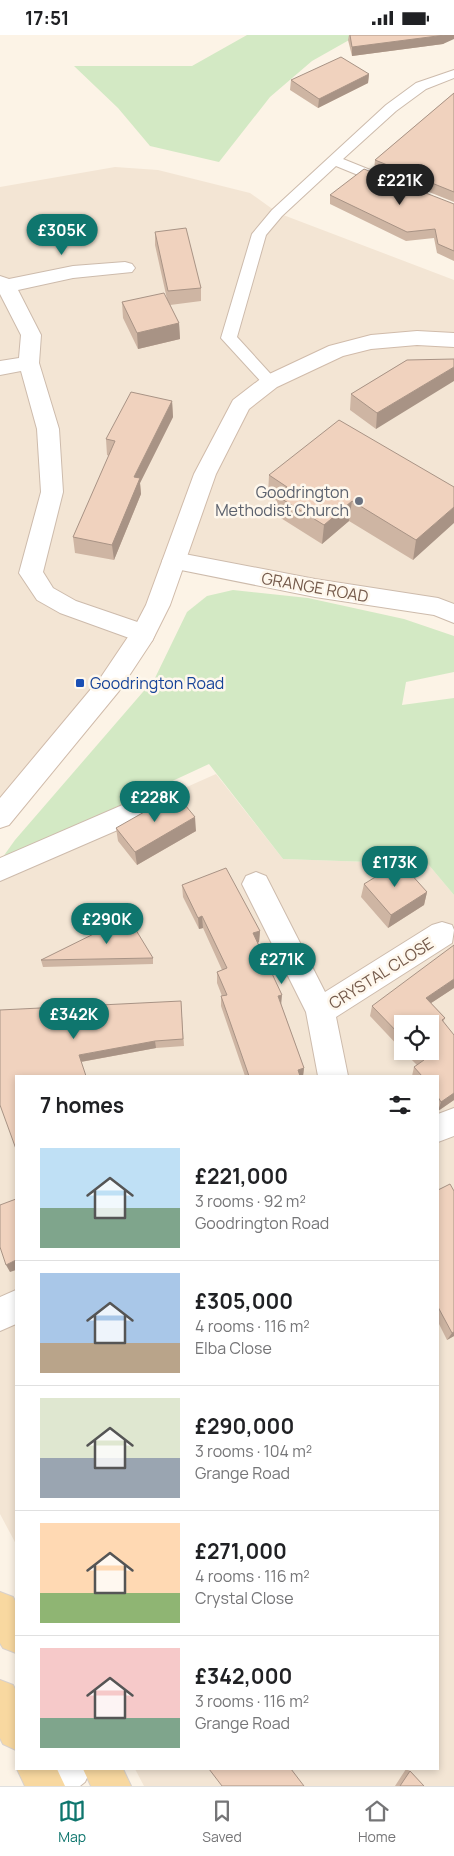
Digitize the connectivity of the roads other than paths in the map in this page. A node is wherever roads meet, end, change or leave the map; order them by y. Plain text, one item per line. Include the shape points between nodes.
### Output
1 (454, 74) edge
2 (334, 160) junction
3 (399, 187) edge
4 (124, 268) dead end
5 (3, 284) edge
6 (454, 340) edge
7 (30, 363) junction
8 (0, 368) edge
9 (270, 382) junction
10 (174, 561) junction
11 (454, 614) edge
12 (143, 634) junction
13 (164, 798) edge
14 (0, 817) edge
15 (0, 870) edge
16 (256, 884) dead end
17 (442, 934) dead end
18 (320, 1011) junction
19 (333, 1075) edge
20 (454, 1122) edge
21 (439, 1128) edge
22 (15, 1307) edge
23 (0, 1315) edge
24 (0, 1610) edge
25 (15, 1633) edge
26 (0, 1698) edge
27 (15, 1729) edge
28 (37, 1770) edge
29 (71, 1770) edge
30 (103, 1770) edge
31 (47, 1786) edge
32 (112, 1786) edge

1 - 2 lane via 421,86 391,108
2 - 3 lane
2 - 9 lane via 258,233 229,338
4 - 5 street via 73,272
5 - 7 street via 30,335
6 - 9 street via 417,338 371,342 336,351
7 - 8 street
7 - 12 street via 48,429 52,492 32,573 45,594 68,607
9 - 10 street via 241,405 205,474
10 - 11 street, GRANGE ROAD via 438,607
10 - 12 street
12 - 14 street via 110,684
13 - 15 street
16 - 18 street, CRYSTAL CLOSE
17 - 18 street, CRYSTAL CLOSE
18 - 19 street, CRYSTAL CLOSE
20 - 21 street
22 - 23 street
24 - 25 main road
26 - 27 main road
28 - 31 main road
29 - 31 street
30 - 32 main road

